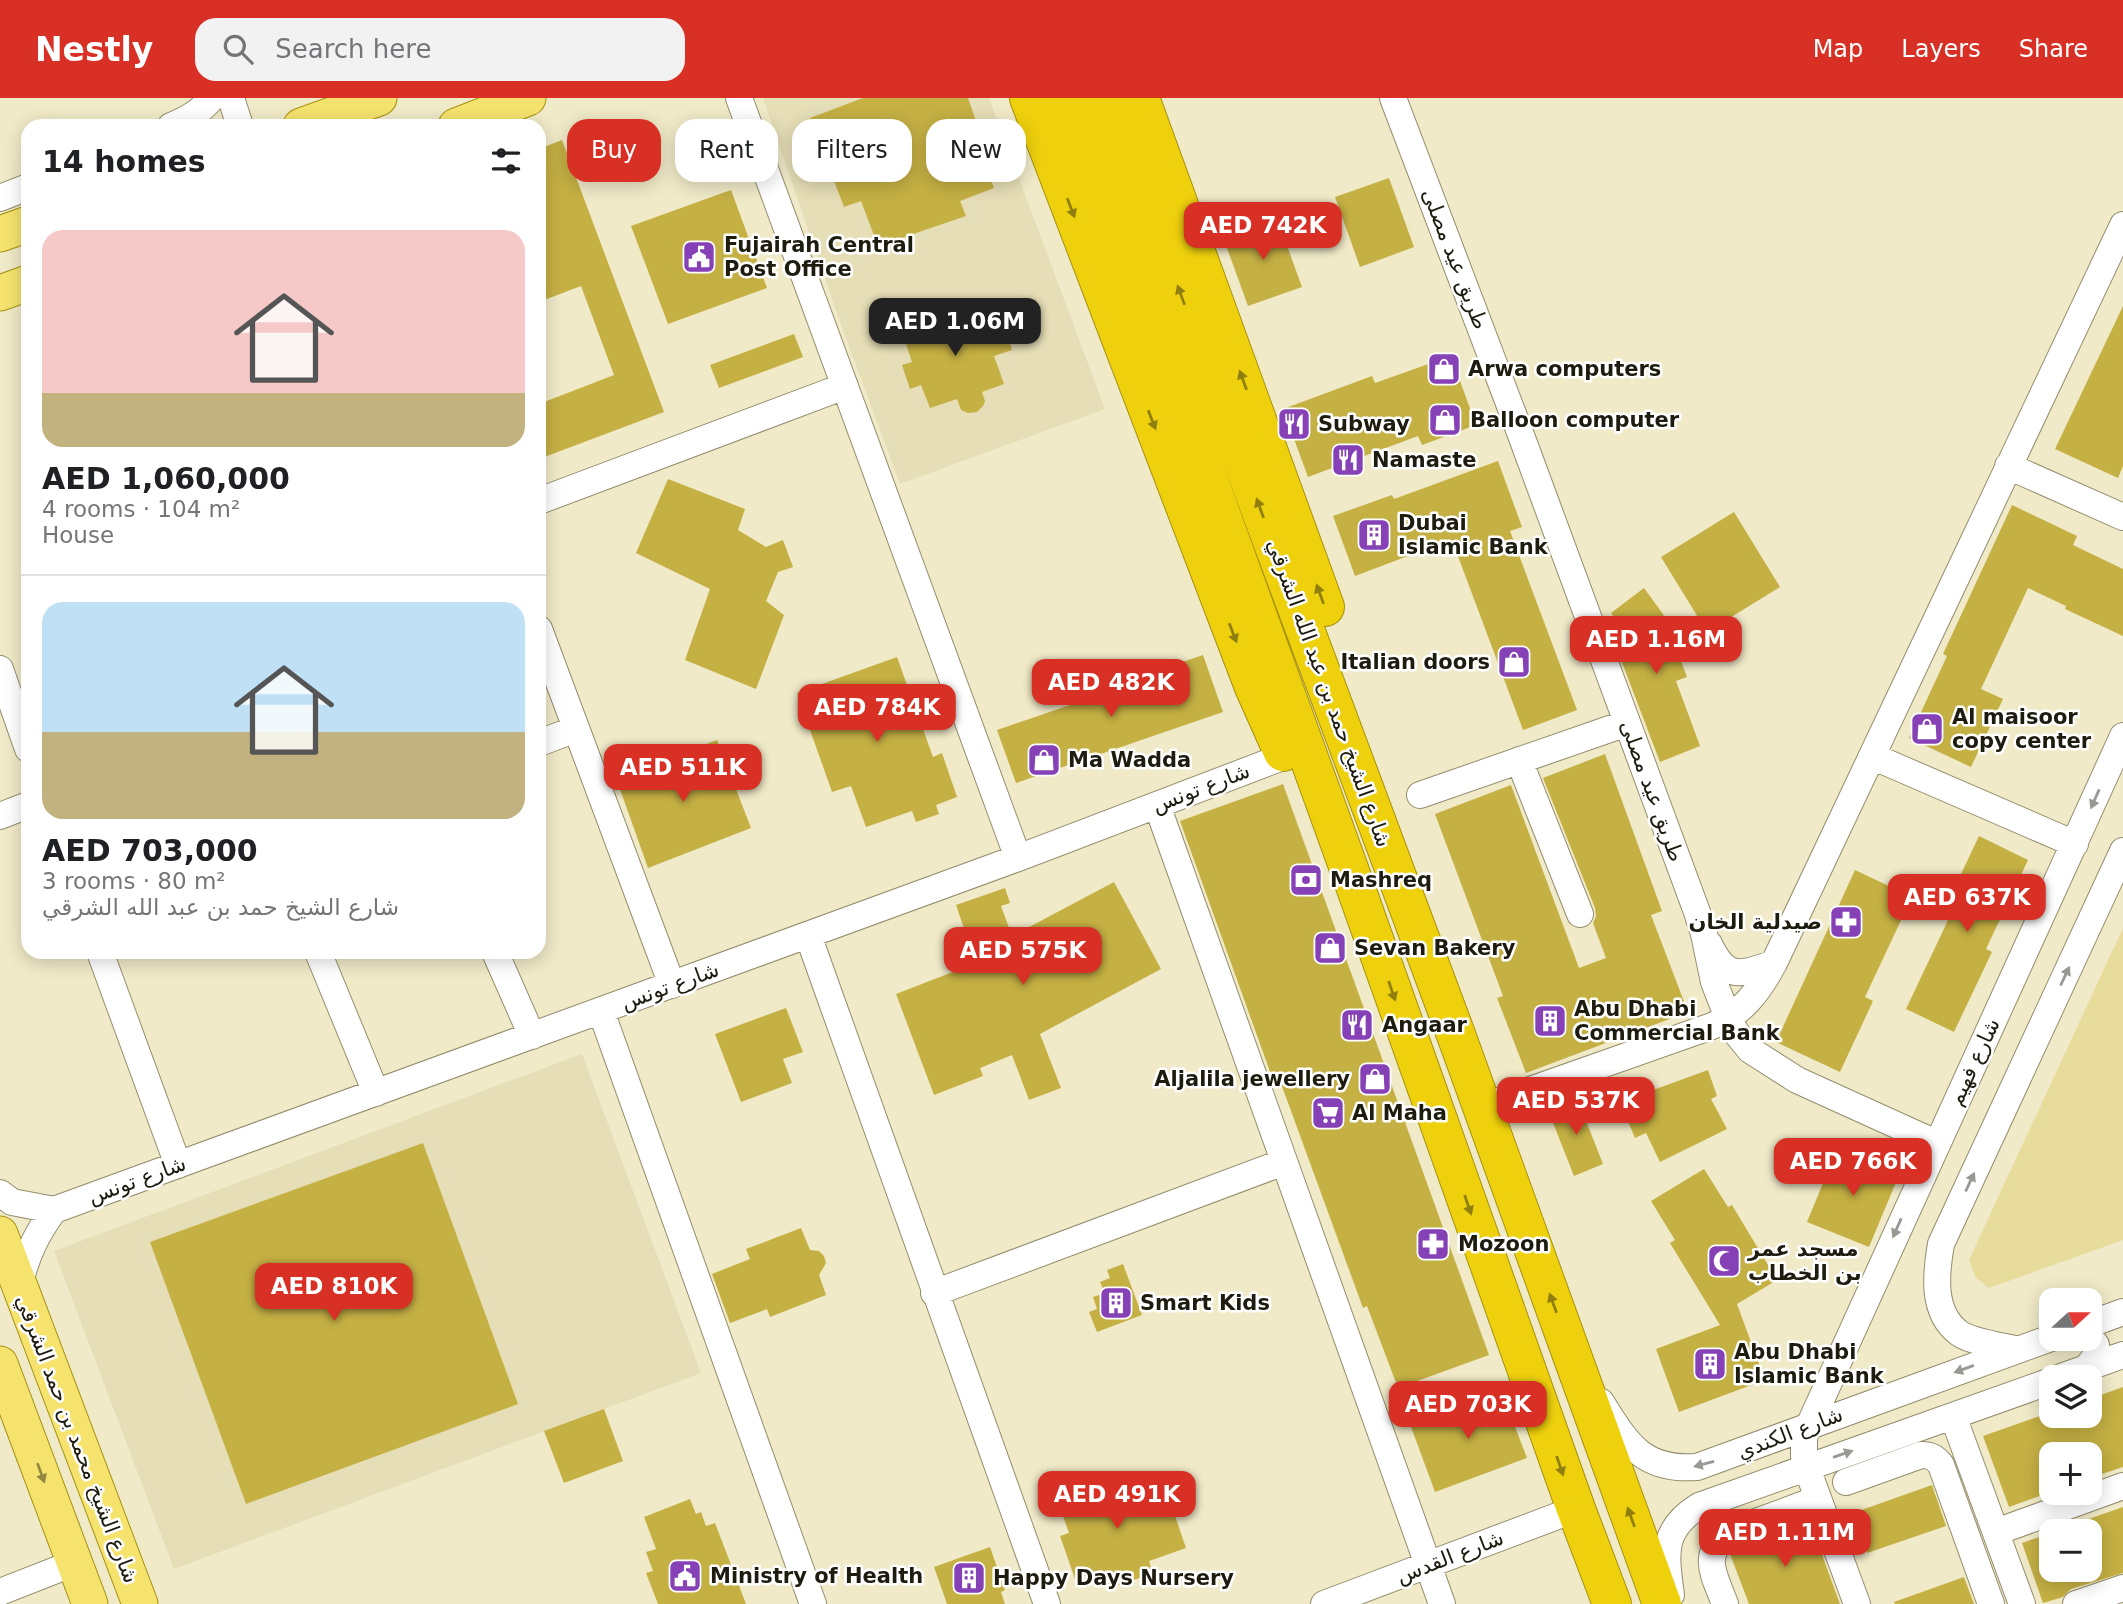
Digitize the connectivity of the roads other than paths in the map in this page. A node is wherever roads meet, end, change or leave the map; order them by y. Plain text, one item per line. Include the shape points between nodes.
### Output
1 (212, 98) edge
2 (231, 98) edge
3 (379, 98) edge
4 (528, 98) edge
5 (740, 98) edge
6 (1029, 98) edge
7 (1068, 98) edge
8 (1107, 98) edge
9 (1140, 98) edge
10 (1393, 98) edge
11 (187, 119) edge
12 (238, 119) edge
13 (320, 119) edge
14 (474, 119) edge
15 (21, 190) edge
16 (0, 198) edge
17 (2123, 225) edge
18 (21, 226) edge
19 (0, 234) edge
20 (21, 286) edge
21 (0, 293) edge
22 (845, 386) junction
23 (2008, 466) junction
24 (546, 499) edge
25 (2123, 517) edge
26 (546, 648) edge
27 (0, 669) edge
28 (1627, 723) junction
29 (576, 729) junction
30 (21, 730) edge
31 (2123, 736) edge
32 (546, 741) edge
33 (1285, 756) junction
34 (1874, 757) junction
35 (1519, 760) junction
36 (1420, 795) dead end
37 (1157, 805) junction
38 (21, 808) edge
39 (0, 816) edge
40 (2075, 844) junction
41 (2123, 851) edge
42 (1018, 858) junction
43 (1353, 880) junction
44 (1580, 914) dead end
45 (1704, 934) junction
46 (808, 935) junction
47 (103, 959) edge
48 (321, 959) edge
49 (498, 959) edge
50 (1774, 963) junction
51 (672, 985) junction
52 (601, 1011) junction
53 (1728, 1018) junction
54 (1455, 1031) junction
55 (532, 1036) junction
56 (376, 1093) junction
57 (1482, 1107) junction
58 (1936, 1143) junction
59 (1284, 1162) junction
60 (178, 1165) junction
61 (0, 1193) edge
62 (54, 1210) junction
63 (0, 1234) edge
64 (19, 1285) junction
65 (934, 1293) junction
66 (2123, 1312) edge
67 (2102, 1320) edge
68 (2039, 1342) edge
69 (2018, 1350) junction
70 (2123, 1355) edge
71 (1574, 1357) junction
72 (0, 1361) edge
73 (2097, 1365) edge
74 (2039, 1385) edge
75 (1953, 1416) junction
76 (70, 1419) junction
77 (1808, 1425) junction
78 (1806, 1467) junction
79 (1846, 1482) dead end
80 (2123, 1486) edge
81 (1818, 1499) junction
82 (1576, 1509) junction
83 (1996, 1532) junction
84 (74, 1563) junction
85 (1427, 1566) junction
86 (2123, 1588) edge
87 (0, 1592) edge
88 (90, 1604) edge
89 (140, 1604) edge
90 (813, 1604) edge
91 (1047, 1604) edge
92 (1324, 1604) edge
93 (1442, 1604) edge
94 (1612, 1604) edge
95 (1662, 1604) edge
96 (1672, 1604) edge
97 (1725, 1604) edge
98 (1857, 1604) edge
99 (1991, 1604) edge
100 (2022, 1604) edge
101 (2077, 1604) edge

1 - 11 street
2 - 12 street
3 - 13 main road
4 - 14 main road
5 - 22 street
6 -> 33 highway via 1254,688
7 - 43 highway, شارع الشيخ حمد بن عبد الله الشرقي
54 -> 8 highway, شارع الشيخ حمد بن عبد الله الشرقي
54 -> 9 highway via 1456,994 1447,951
10 - 28 street, طريق عيد مصلى
15 - 16 street
17 - 23 street
18 - 19 main road
20 - 21 main road
22 - 24 street
22 - 42 street
23 - 25 street
23 - 34 street
26 - 29 street
27 - 30 street
28 - 35 street
28 - 45 street, طريق عيد مصلى
29 - 32 street
29 - 51 street
31 -> 40 street, شارع فهيم
33 - 37 street, شارع تونس
33 - 43 highway
34 - 40 street
34 - 50 street
35 - 36 street
35 - 44 street
37 - 42 street, شارع تونس
37 - 59 street
38 - 39 street
40 - 58 street, شارع فهيم
69 -> 41 street via 1960,1334 1948,1320 1936,1277 1941,1244
42 - 46 street, شارع تونس
43 -> 82 highway, شارع الشيخ حمد بن عبد الله الشرقي
45 - 50 street via 1718,963 1731,973 1744,974
45 - 53 street, طريق عيد مصلى via 1709,966
46 - 51 street, شارع تونس
46 - 65 street
47 - 60 street
48 - 56 street
49 - 55 street
50 - 53 street via 1755,995
51 - 52 street, شارع تونس
52 - 55 street, شارع تونس
52 - 90 street
53 - 57 street
53 - 58 street, طريق عيد مصلى via 1750,1050 1797,1080
54 - 57 highway, شارع الشيخ حمد بن عبد الله الشرقي
55 - 56 street, شارع تونس
56 - 60 street, شارع تونس
71 -> 57 highway, شارع الشيخ حمد بن عبد الله الشرقي
58 -> 77 street, شارع فهيم
59 - 65 street
59 - 85 street
60 - 62 street, شارع تونس
61 - 62 street via 12,1202
62 - 64 street via 36,1234
63 - 64 main road, شارع الشيخ محمد بن حمد الشرقي
64 - 76 main road, شارع الشيخ محمد بن حمد الشرقي
65 - 91 street
66 - 67 street
68 - 69 street, شارع الكندي
69 -> 77 street, شارع الكندي
70 - 73 street
77 -> 71 street, شارع الكندي via 1697,1466 1655,1463 1627,1442
95 -> 71 highway, شارع الشيخ حمد بن عبد الله الشرقي
72 - 76 main road via 42,1425 55,1433
72 -> 84 main road
74 - 75 street, شارع الكندي
78 -> 75 street, شارع الكندي
75 - 83 street
76 - 89 main road, شارع الشيخ محمد بن حمد الشرقي
77 - 78 street, شارع فهيم via 1803,1449
78 - 81 street
78 - 96 street, شارع الكندي via 1708,1502 1683,1518 1666,1553
79 - 99 street via 1921,1455 1937,1460
80 - 83 street
81 - 97 street via 1729,1532 1719,1541 1710,1558
81 - 98 street
82 - 85 street, شارع القدس
82 - 94 highway, شارع الشيخ حمد بن عبد الله الشرقي
83 - 100 street
84 - 87 street
84 - 88 main road
85 - 92 street, شارع القدس
85 - 93 street
86 - 101 street

